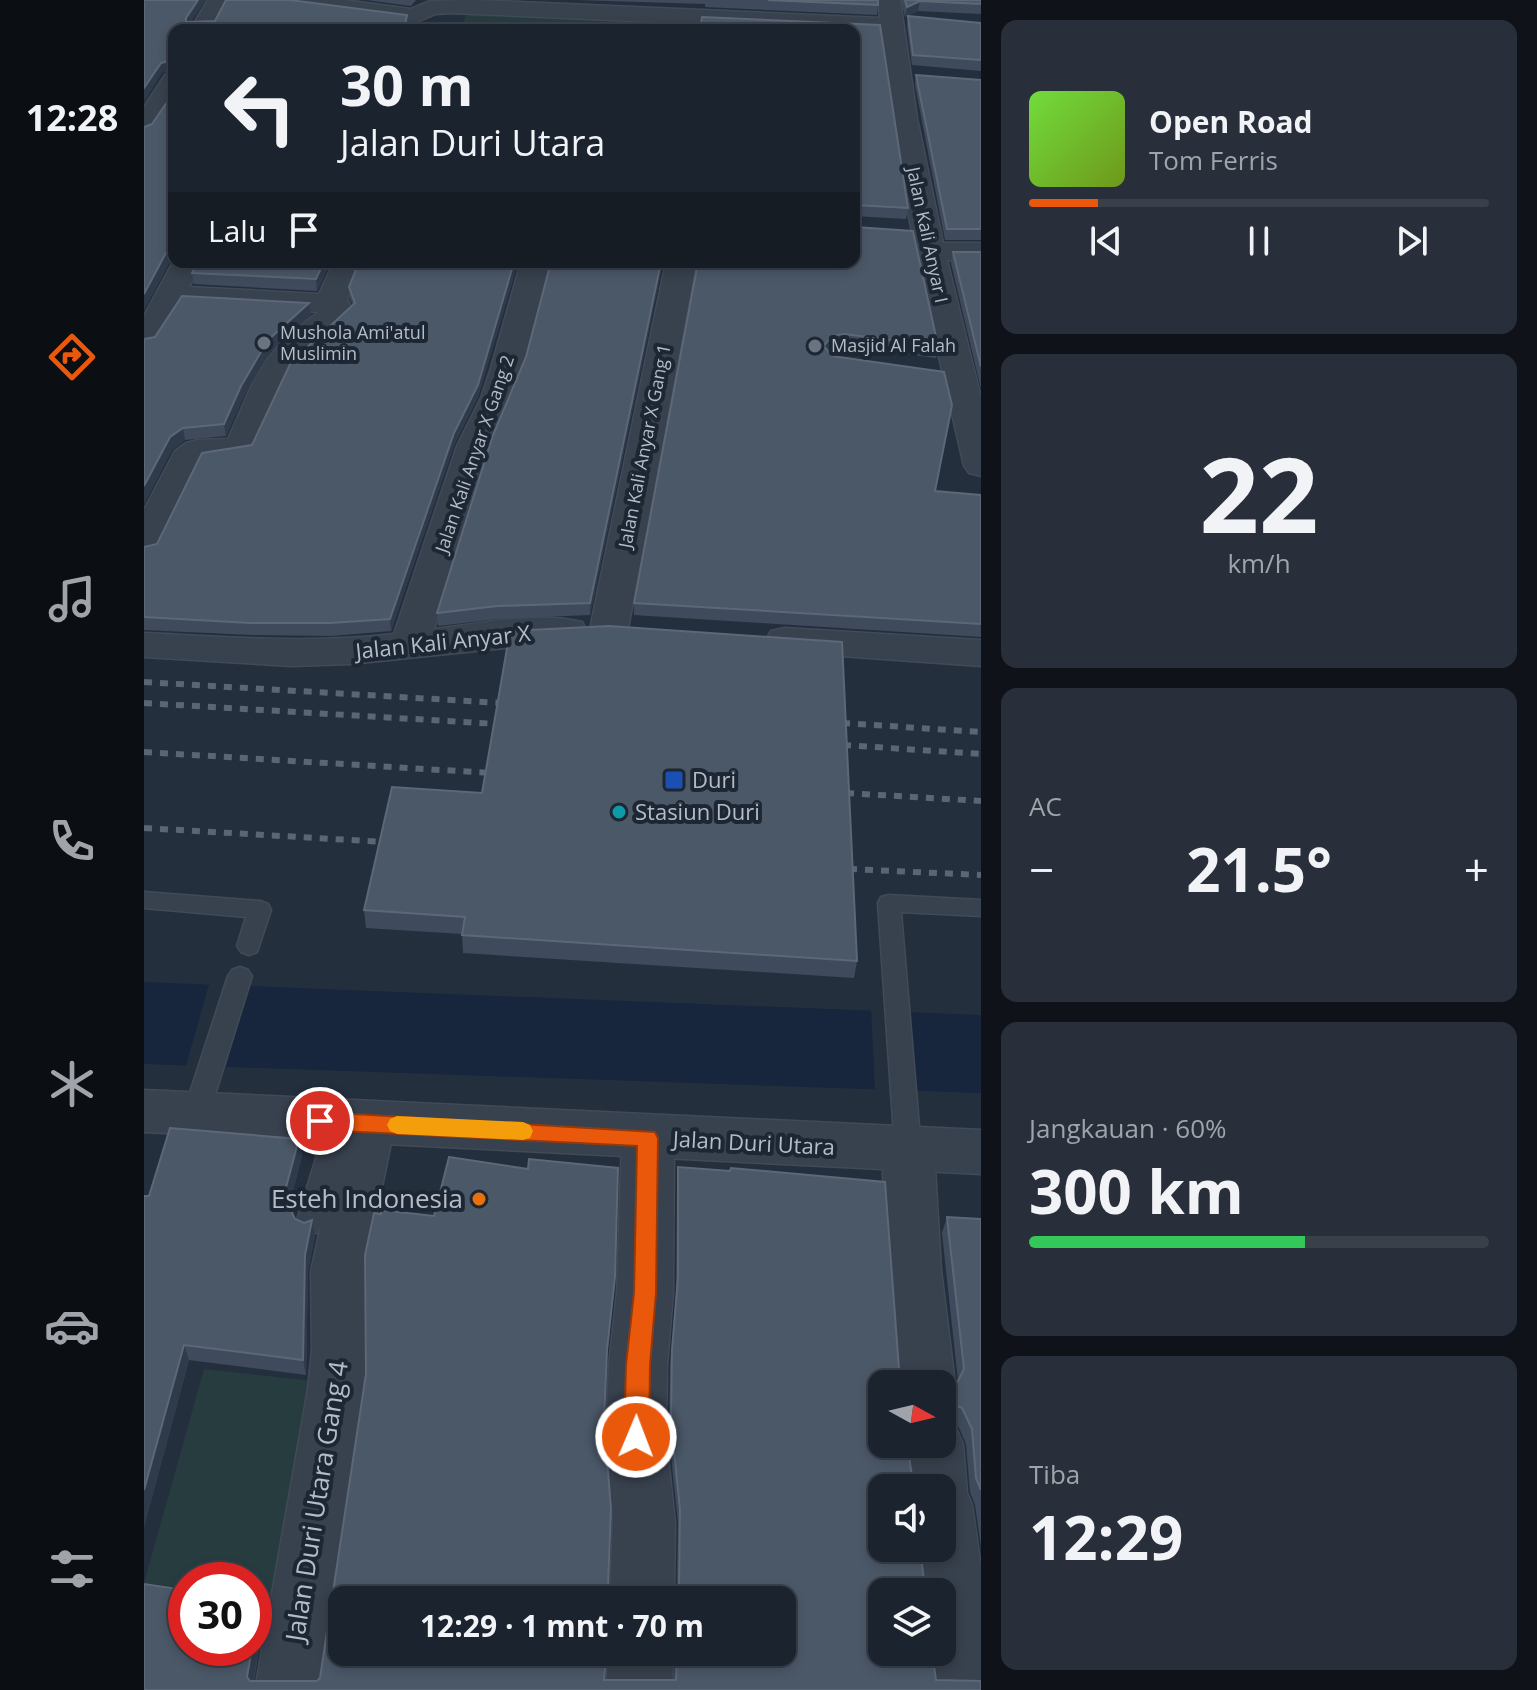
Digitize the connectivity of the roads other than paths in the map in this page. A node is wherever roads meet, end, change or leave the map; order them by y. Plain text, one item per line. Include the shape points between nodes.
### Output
1 (219, 0) edge
2 (292, 0) edge
3 (675, 15) edge
4 (893, 16) edge
5 (412, 23) edge
6 (205, 24) edge
7 (898, 74) junction
8 (927, 77) edge
9 (164, 92) edge
10 (144, 127) edge
11 (916, 238) junction
12 (981, 252) edge
13 (183, 268) edge
14 (346, 268) edge
15 (534, 268) edge
16 (680, 268) edge
17 (162, 294) edge
18 (330, 304) junction
19 (144, 340) edge
20 (955, 366) edge
21 (981, 466) edge
22 (144, 547) edge
23 (625, 630) joint
24 (749, 638) edge
25 (410, 644) junction
26 (144, 645) edge
27 (981, 653) edge
28 (144, 900) edge
29 (981, 908) edge
30 (249, 946) dead end
31 (240, 976) dead end
32 (200, 1101) junction
33 (144, 1111) edge
34 (354, 1123) junction
35 (648, 1138) junction
36 (908, 1150) junction
37 (981, 1152) edge
38 (309, 1224) edge
39 (925, 1370) edge
40 (949, 1562) edge
41 (642, 1586) edge
42 (640, 1666) edge
43 (288, 1690) edge
44 (639, 1690) edge
45 (965, 1690) edge

1 - 6 street
2 - 5 street
3 - 4 street
3 - 5 street via 451,6 430,8
4 - 7 street, Jalan Kali Anyar I
7 - 8 street
7 - 11 street, Jalan Kali Anyar I
9 - 10 street
11 - 12 street
11 - 20 street, Jalan Kali Anyar I
13 - 17 street
14 - 18 street
15 - 25 street, Jalan Kali Anyar X Gang 2 via 507,368 474,446
16 - 23 street, Jalan Kali Anyar X Gang 1
17 - 18 street
17 - 19 street
18 - 22 street via 338,306 339,313 291,348 262,393 242,447 198,450 187,458
20 - 21 street, Jalan Kali Anyar I
23 - 25 street, Jalan Kali Anyar X via 498,634
24 - 27 street
25 - 26 street, Jalan Kali Anyar X via 292,653
28 - 30 lane via 260,910
29 - 36 lane via 889,903
31 - 32 lane
32 - 33 street, Jalan Duri Utara
32 - 34 street, Jalan Duri Utara
34 - 35 street, Jalan Duri Utara
34 - 38 lane
34 - 43 street, Jalan Duri Utara Gang 4 via 338,1271 337,1389
35 - 36 street, Jalan Duri Utara
35 - 41 street via 636,1437 644,1523
36 - 37 street, Jalan Duri Utara
36 - 39 street
40 - 45 street
42 - 44 street

